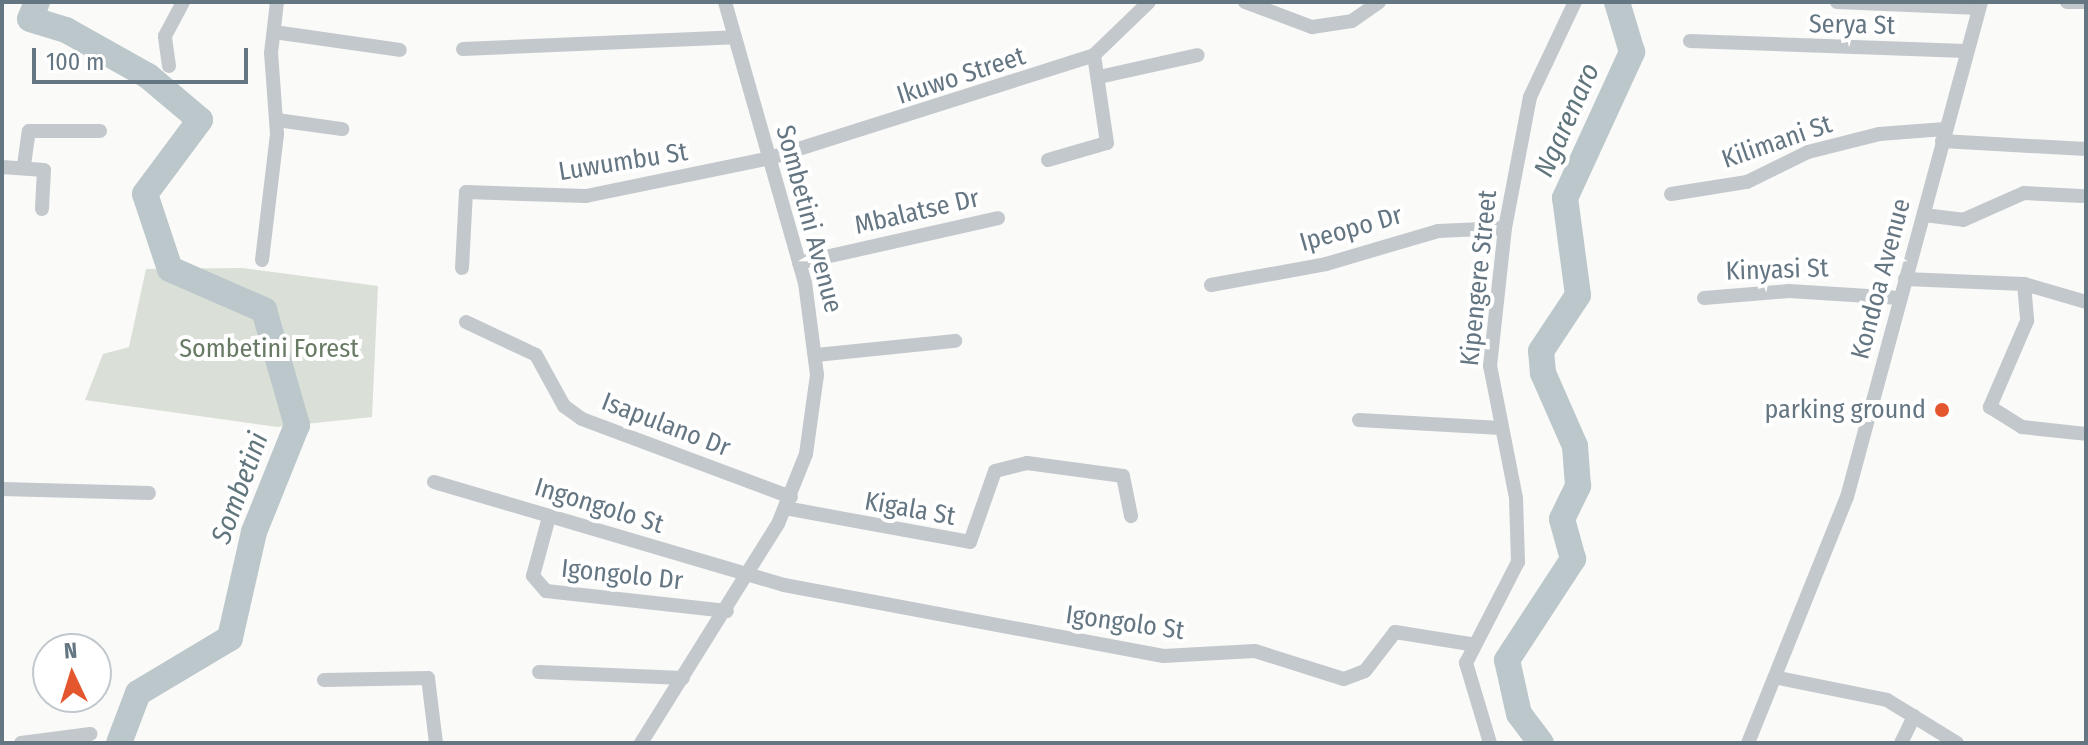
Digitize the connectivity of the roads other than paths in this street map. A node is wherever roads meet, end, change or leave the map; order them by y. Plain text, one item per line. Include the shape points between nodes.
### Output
1 (183, 2) edge
2 (277, 2) edge
3 (725, 2) edge
4 (1149, 2) edge
5 (1245, 2) edge
6 (1379, 2) edge
7 (1575, 2) edge
8 (1837, 2) edge
9 (2067, 2) edge
10 (2086, 2) edge
11 (1980, 5) edge
12 (274, 32) junction
13 (735, 37) junction
14 (1690, 41) dead end
15 (463, 49) dead end
16 (400, 50) dead end
17 (1966, 51) junction
18 (1094, 55) junction
19 (1198, 55) dead end
20 (169, 66) dead end
21 (1099, 77) junction
22 (277, 120) junction
23 (342, 129) dead end
24 (100, 131) dead end
25 (1944, 135) junction
26 (2086, 149) edge
27 (767, 159) junction
28 (1048, 160) dead end
29 (24, 165) junction
30 (2, 167) edge
31 (1671, 194) dead end
32 (2082, 196) dead end
33 (42, 209) dead end
34 (1924, 215) junction
35 (998, 218) dead end
36 (1505, 228) junction
37 (262, 260) dead end
38 (799, 263) junction
39 (462, 268) dead end
40 (1905, 279) junction
41 (2024, 284) junction
42 (1211, 285) dead end
43 (1704, 298) dead end
44 (1900, 298) junction
45 (2086, 302) edge
46 (466, 322) dead end
47 (955, 341) dead end
48 (816, 355) junction
49 (1359, 420) dead end
50 (1501, 428) junction
51 (2086, 434) edge
52 (434, 482) dead end
53 (2, 489) edge
54 (149, 493) dead end
55 (788, 502) junction
56 (1131, 516) dead end
57 (549, 517) junction
58 (751, 577) junction
59 (727, 611) junction
60 (1470, 644) junction
61 (539, 672) dead end
62 (683, 678) junction
63 (1779, 678) junction
64 (324, 680) dead end
65 (1914, 716) junction
66 (90, 734) dead end
67 (21, 743) edge
68 (436, 743) edge
69 (641, 743) edge
70 (1490, 743) edge
71 (1748, 743) edge
72 (1901, 743) edge
73 (1957, 743) edge

1 - 20 street via 165,36
2 - 12 street
3 - 13 street, Sombetini Avenue
4 - 18 street, Ikuwo Street
5 - 6 street via 1312,27 1352,21
7 - 36 street, Kipengere Street via 1530,97
8 - 11 street
9 - 10 street
11 - 17 street, Kondoa Avenue
12 - 16 street
12 - 22 street
13 - 15 street
13 - 27 street, Sombetini Avenue
14 - 17 street, Serya St
17 - 25 street, Kondoa Avenue
18 - 21 street
18 - 27 street, Ikuwo Street
19 - 21 street
21 - 28 street via 1104,148
22 - 23 street
22 - 37 street
24 - 29 street via 29,131
25 - 26 street, Kilimani St
25 - 31 street, Kilimani St via 1879,134 1808,152 1747,182
25 - 34 street, Kondoa Avenue
27 - 38 street, Sombetini Avenue
27 - 39 street, Luwumbu St via 586,196 466,192
29 - 30 street
29 - 33 street via 44,170
32 - 34 street via 2035,191 1963,220
34 - 40 street, Kondoa Avenue
35 - 38 street, Mbalatse Dr
36 - 42 street, Ipeopo Dr via 1438,231 1326,264
36 - 50 street, Kipengere Street via 1490,366
38 - 48 street, Sombetini Avenue
40 - 41 street
40 - 44 street, Kondoa Avenue
41 - 45 street
41 - 51 street via 2027,321 1990,407 2022,427
43 - 44 street, Kinyasi St via 1789,291
44 - 63 street, Kondoa Avenue via 1847,497
46 - 55 street, Isapulano Dr via 536,355 564,406 582,419
47 - 48 street
48 - 55 street, Sombetini Avenue via 808,440
49 - 50 street
50 - 60 street, Kipengere Street via 1516,498 1518,562
52 - 57 street, Ingongolo St
53 - 54 street
55 - 56 street, Kigala St via 970,542 995,471 1027,463 1123,476
55 - 58 street, Sombetini Avenue
57 - 58 street, Ingongolo St
57 - 59 street, Igongolo Dr via 533,576 546,591
58 - 59 street, Sombetini Avenue
58 - 60 street, Igongolo St via 1163,656 1273,654 1344,679 1365,671 1395,632
59 - 62 street, Sombetini Avenue
60 - 70 street via 1468,678
61 - 62 street
62 - 69 street, Sombetini Avenue
63 - 65 street via 1869,695
63 - 71 street, Kondoa Avenue
64 - 68 street via 428,678
65 - 72 street
65 - 73 street
66 - 67 street

